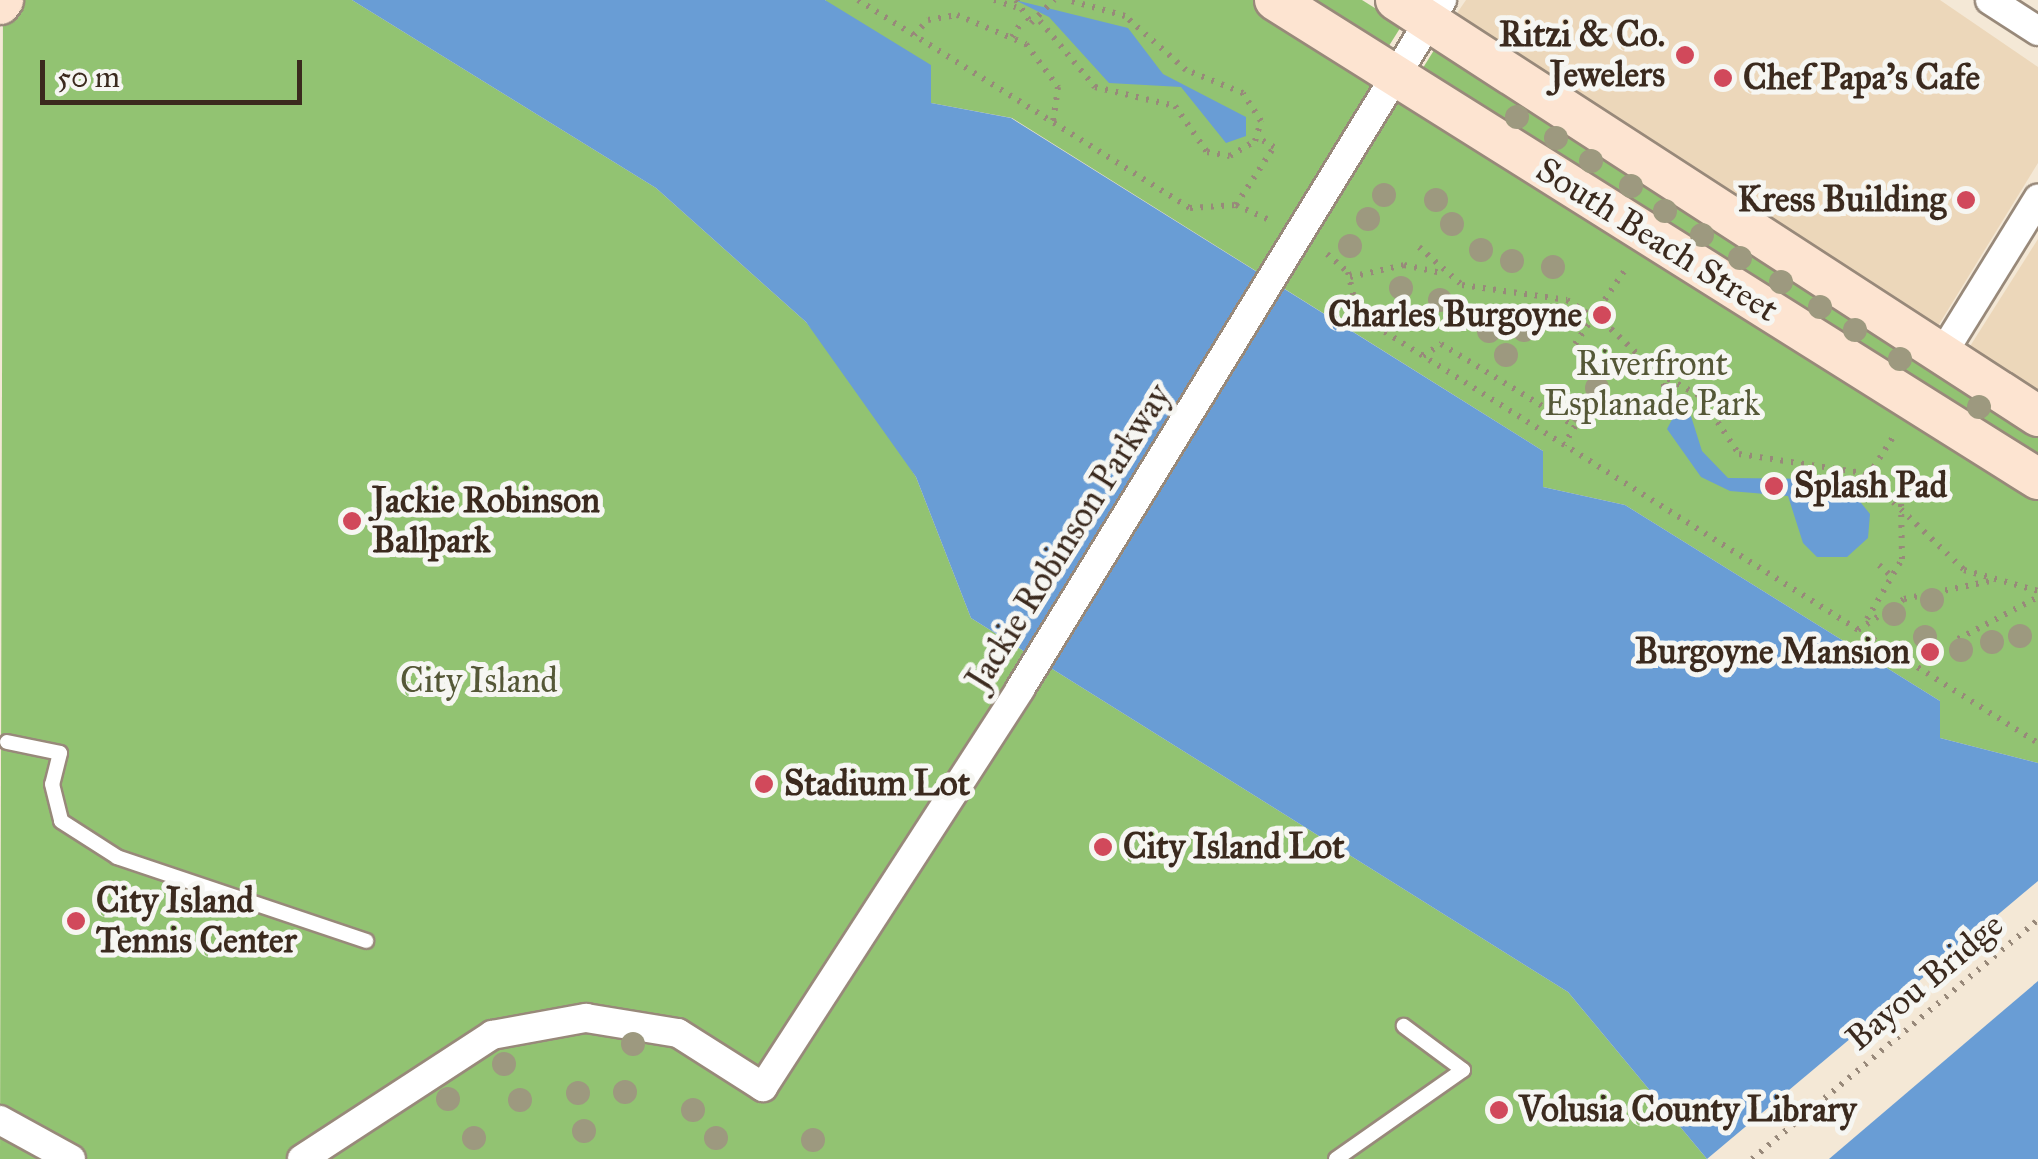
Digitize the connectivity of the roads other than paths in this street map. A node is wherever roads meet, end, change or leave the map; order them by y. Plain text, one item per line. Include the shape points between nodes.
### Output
1 (1275, 0) edge
2 (1990, 0) edge
3 (1422, 7) edge
4 (2038, 31) edge
5 (1394, 76) junction
6 (2038, 198) edge
7 (1941, 356) junction
8 (2038, 416) edge
9 (2038, 479) edge
10 (7, 742) dead end
11 (366, 941) dead end
12 (1404, 1026) dead end
13 (0, 1120) edge
14 (71, 1159) edge
15 (302, 1159) edge
16 (1336, 1159) edge

1 - 5 street, South Beach Street
2 - 4 street
3 - 5 street, Jackie Robinson Parkway
3 - 7 street, South Beach Street
5 - 9 street, South Beach Street
5 - 15 street, Jackie Robinson Parkway via 1020,689 763,1086 678,1033 586,1018 492,1035
6 - 7 street
7 - 8 street, South Beach Street
10 - 11 lane via 60,753 52,784 61,820 117,857
12 - 16 lane via 1463,1070
13 - 14 street

